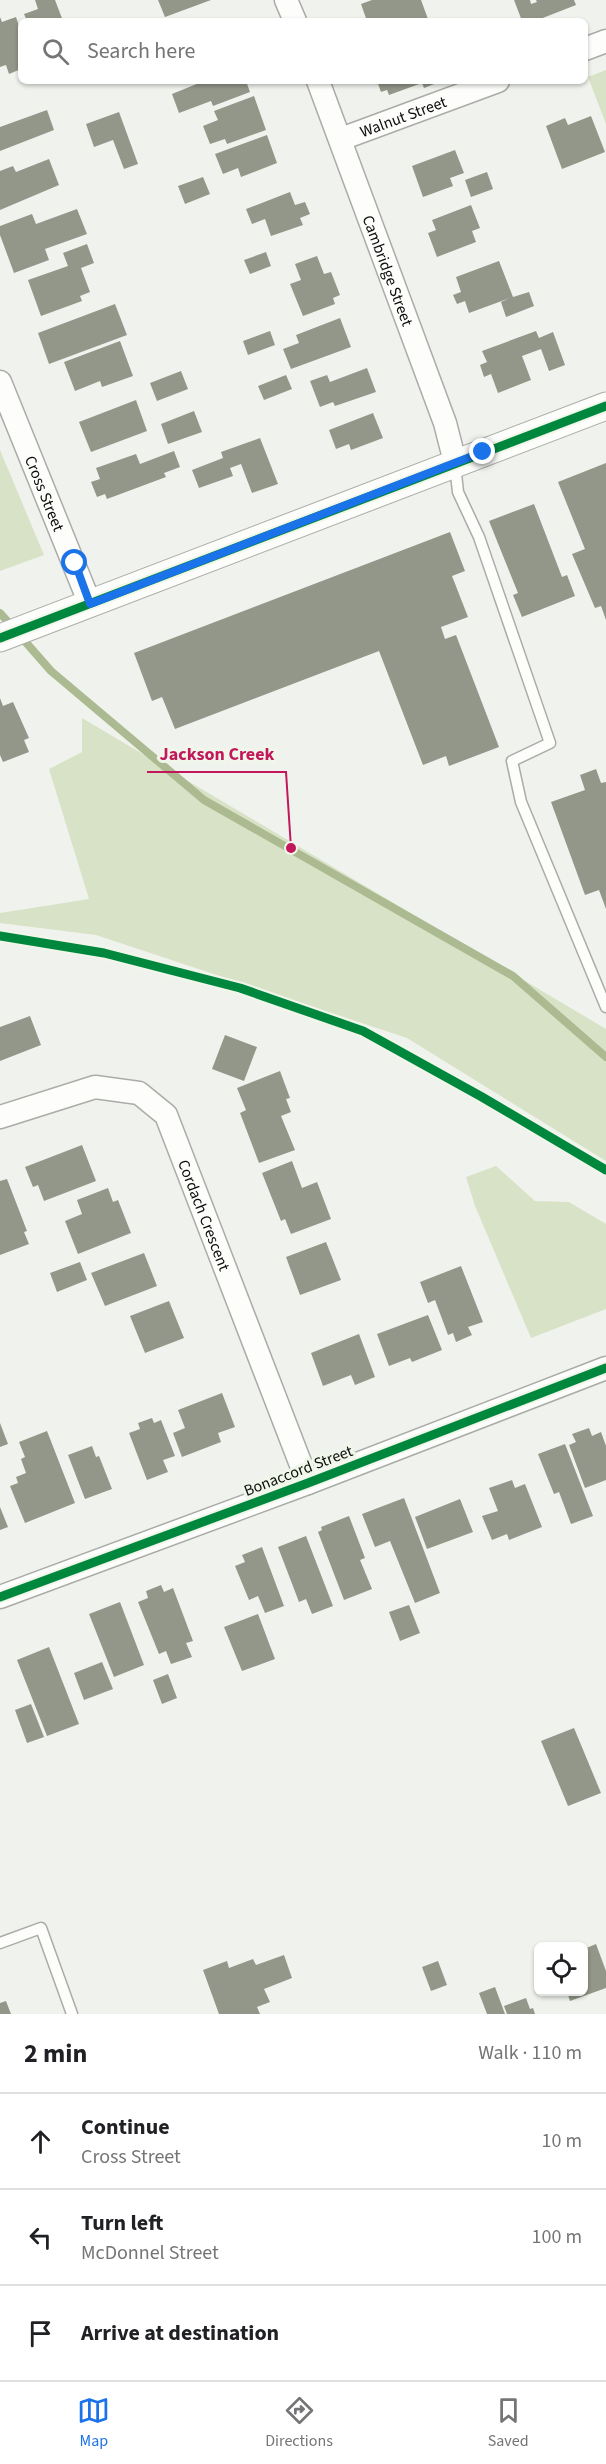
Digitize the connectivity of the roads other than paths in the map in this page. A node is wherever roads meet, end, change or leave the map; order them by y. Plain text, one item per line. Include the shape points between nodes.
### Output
1 (286, 0) edge
2 (294, 18) edge
3 (606, 41) edge
4 (588, 48) edge
5 (319, 84) edge
6 (490, 84) edge
7 (341, 140) junction
8 (0, 382) edge
9 (606, 406) edge
10 (455, 462) junction
11 (90, 604) junction
12 (0, 638) edge
13 (606, 1007) edge
14 (0, 1117) edge
15 (606, 1368) edge
16 (308, 1483) junction
17 (0, 1597) edge
18 (0, 1943) edge
19 (72, 2014) edge

1 - 2 street
3 - 4 street
5 - 7 street, Cambridge Street
6 - 7 street, Walnut Street
7 - 10 street, Cambridge Street via 445,423
8 - 11 street, Cross Street
9 - 10 street
10 - 11 street
10 - 13 lane via 458,492 479,537 550,743 512,761 520,802
11 - 12 street
14 - 16 street, Cordach Crescent via 95,1087 139,1094 166,1115
15 - 16 street, Bonaccord Street
16 - 17 street, Bonaccord Street
18 - 19 lane via 41,1928

